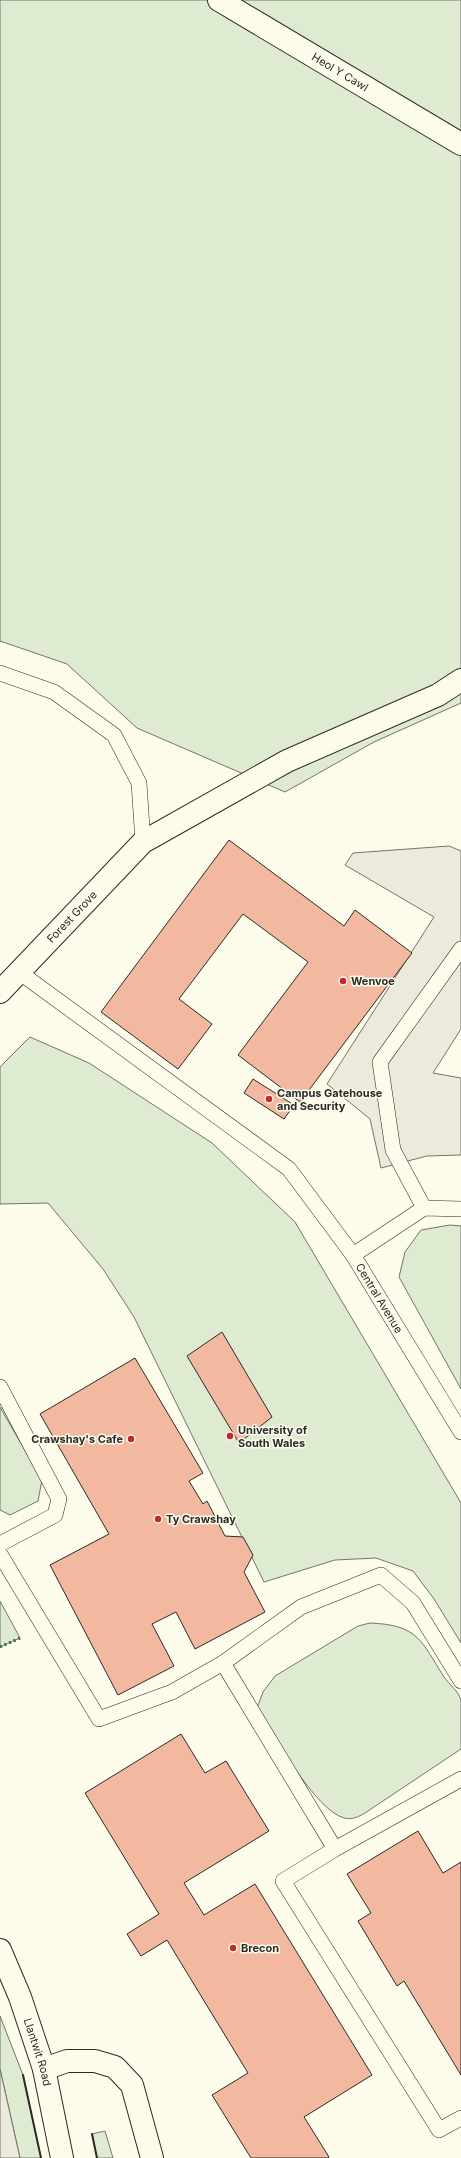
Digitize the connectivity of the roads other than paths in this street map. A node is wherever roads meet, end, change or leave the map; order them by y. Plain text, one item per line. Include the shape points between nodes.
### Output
1 (219, 0) edge
2 (461, 144) edge
3 (0, 673) edge
4 (461, 680) edge
5 (143, 842) junction
6 (461, 949) edge
7 (19, 972) junction
8 (0, 992) edge
9 (424, 1208) junction
10 (461, 1209) edge
11 (353, 1255) junction
12 (0, 1388) edge
13 (461, 1432) edge
14 (0, 1544) edge
15 (0, 1554) edge
16 (223, 1663) junction
17 (461, 1681) edge
18 (461, 1779) edge
19 (335, 1849) junction
20 (0, 1950) edge
21 (44, 2069) junction
22 (461, 2118) edge
23 (62, 2158) edge
24 (152, 2158) edge

1 - 2 street, Heol Y Cawl
3 - 5 lane via 54,692 114,735 139,783
4 - 5 street, Forest Grove via 438,694 287,761
5 - 7 street, Forest Grove
6 - 9 lane via 380,1062 393,1150
7 - 8 street, Forest Grove
7 - 11 lane, Central Avenue via 289,1169
9 - 10 lane
9 - 11 lane
11 - 13 lane, Central Avenue
12 - 14 lane via 59,1499 55,1515
15 - 16 lane via 99,1719 172,1692
16 - 17 lane via 301,1607 380,1575 412,1603
16 - 19 lane
18 - 19 lane
19 - 22 lane via 283,1881 439,2130
20 - 21 street, Llantwit Road via 20,1997
21 - 23 street, Llantwit Road
21 - 24 street via 67,2061 95,2061 115,2067 132,2084

